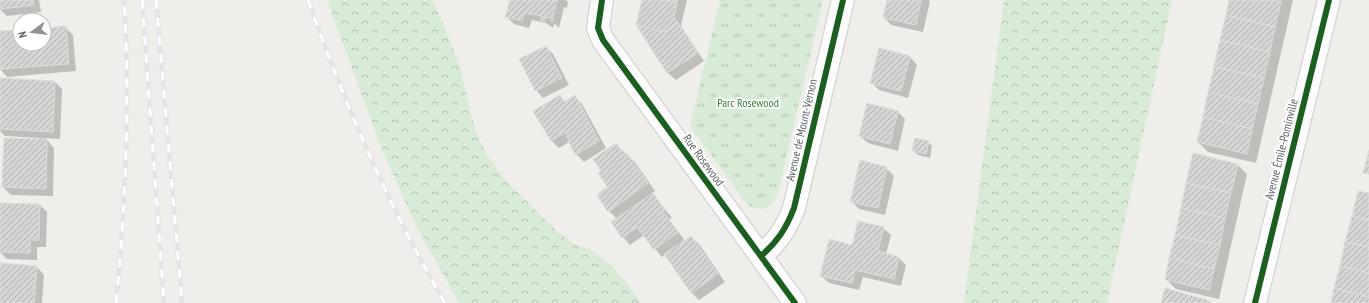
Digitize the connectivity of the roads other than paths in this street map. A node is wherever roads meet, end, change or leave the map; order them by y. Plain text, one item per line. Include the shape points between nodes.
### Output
1 (602, 0) edge
2 (843, 0) edge
3 (1328, 0) edge
4 (761, 256) junction
5 (795, 303) edge
6 (1255, 303) edge

1 - 4 street, Rue Rosewood via 598,28 603,40
2 - 4 street, Avenue de Mount-Vernon via 794,208 783,234
3 - 6 street, Avenue Émile-Pominville
4 - 5 street, Rue Rosewood

